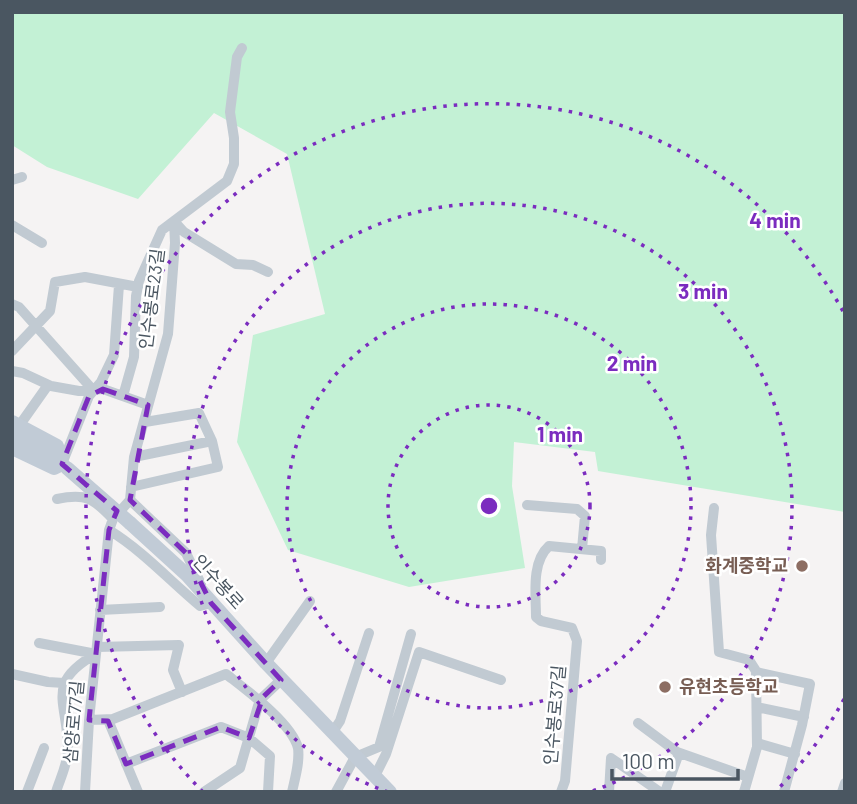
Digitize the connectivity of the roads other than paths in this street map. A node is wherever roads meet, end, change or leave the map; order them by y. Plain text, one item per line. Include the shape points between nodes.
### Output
1 (242, 48) dead end
2 (174, 221) junction
3 (12, 225) edge
4 (42, 243) dead end
5 (268, 272) dead end
6 (119, 285) junction
7 (138, 288) junction
8 (12, 304) edge
9 (37, 326) junction
10 (12, 351) edge
11 (12, 372) edge
12 (48, 385) junction
13 (93, 390) junction
14 (122, 396) junction
15 (148, 405) junction
16 (145, 422) junction
17 (14, 429) edge
18 (212, 440) junction
19 (12, 448) edge
20 (134, 457) junction
21 (65, 466) junction
22 (131, 487) junction
23 (57, 499) dead end
24 (130, 500) junction
25 (527, 505) dead end
26 (714, 508) dead end
27 (111, 525) junction
28 (582, 549) junction
29 (601, 560) dead end
30 (310, 601) dead end
31 (211, 603) junction
32 (160, 607) dead end
33 (100, 610) junction
34 (369, 633) dead end
35 (411, 634) dead end
36 (39, 643) dead end
37 (97, 650) junction
38 (265, 663) junction
39 (756, 672) junction
40 (12, 674) edge
41 (281, 680) junction
42 (501, 680) dead end
43 (64, 683) junction
44 (182, 692) junction
45 (261, 701) junction
46 (757, 708) junction
47 (804, 717) junction
48 (89, 720) junction
49 (108, 720) junction
50 (638, 723) dead end
51 (331, 733) junction
52 (249, 738) junction
53 (757, 743) junction
54 (44, 748) dead end
55 (680, 753) junction
56 (795, 754) junction
57 (355, 757) junction
58 (126, 764) junction
59 (375, 776) junction
60 (748, 777) junction
61 (845, 783) edge
62 (339, 791) edge
63 (27, 792) edge
64 (55, 792) edge
65 (85, 792) edge
66 (138, 792) edge
67 (204, 792) edge
68 (268, 792) edge
69 (292, 792) edge
70 (390, 792) edge
71 (561, 792) edge
72 (609, 792) edge
73 (663, 792) edge
74 (744, 792) edge
75 (785, 792) edge
76 (842, 792) edge

1 - 2 street via 231,105 234,164 227,181
2 - 5 street, 인수봉로23길 via 236,264
2 - 7 street via 162,230
2 - 15 street, 인수봉로23길 via 168,334
3 - 4 street
6 - 7 street
6 - 9 street via 85,277 55,282 51,311
6 - 13 street via 114,355
7 - 14 street via 134,357
8 - 9 street
9 - 10 street
9 - 13 street
11 - 12 street
12 - 13 street
12 - 17 street
13 - 14 street
13 - 21 street via 75,428
14 - 15 street
15 - 16 street, 인수봉로23길
16 - 18 street via 199,413
16 - 20 street, 인수봉로23길
17 - 21 main road, 인수봉로 via 57,446
18 - 20 street
18 - 22 street via 218,467
19 - 21 main road via 54,468
20 - 22 street, 인수봉로23길
21 - 31 main road, 인수봉로, bridge via 187,575
22 - 24 street, 인수봉로23길
23 - 27 street via 87,497 99,504
24 - 27 street
24 - 31 street via 186,553
25 - 28 street via 577,509 585,516
26 - 39 street via 711,535 719,652 749,660
27 - 31 street via 200,606
27 - 33 street, 삼양로77길
28 - 29 street via 601,551
28 - 71 street, 인수봉로37길 via 549,546 541,553 536,578 536,617 572,628 578,641
30 - 38 street
31 - 38 main road, 인수봉로
32 - 33 street
33 - 37 street, 삼양로77길
34 - 51 street via 340,721
35 - 57 street via 379,747
36 - 37 street
37 - 43 street
37 - 44 street via 179,645 173,670
37 - 48 street, 삼양로77길
38 - 41 main road, 인수봉로
39 - 46 street
39 - 47 street via 810,684
40 - 43 street
41 - 45 street
41 - 51 main road, 인수봉로
42 - 59 street via 419,652
43 - 64 street via 68,752
44 - 45 street via 226,674
44 - 49 street
45 - 52 street
45 - 69 street via 298,748
46 - 47 street
46 - 53 street
47 - 56 street
48 - 49 street
48 - 65 street, 삼양로77길
49 - 58 street
50 - 55 street
51 - 57 main road, 인수봉로
52 - 58 street via 221,727
52 - 67 street via 240,768
52 - 68 street via 270,756
53 - 56 street
53 - 60 street
54 - 63 street
55 - 60 street
55 - 73 street
56 - 75 street
57 - 59 main road, 인수봉로
57 - 62 street
58 - 66 street
59 - 70 main road, 인수봉로
60 - 74 street
61 - 76 street
72 - 73 street via 611,758

